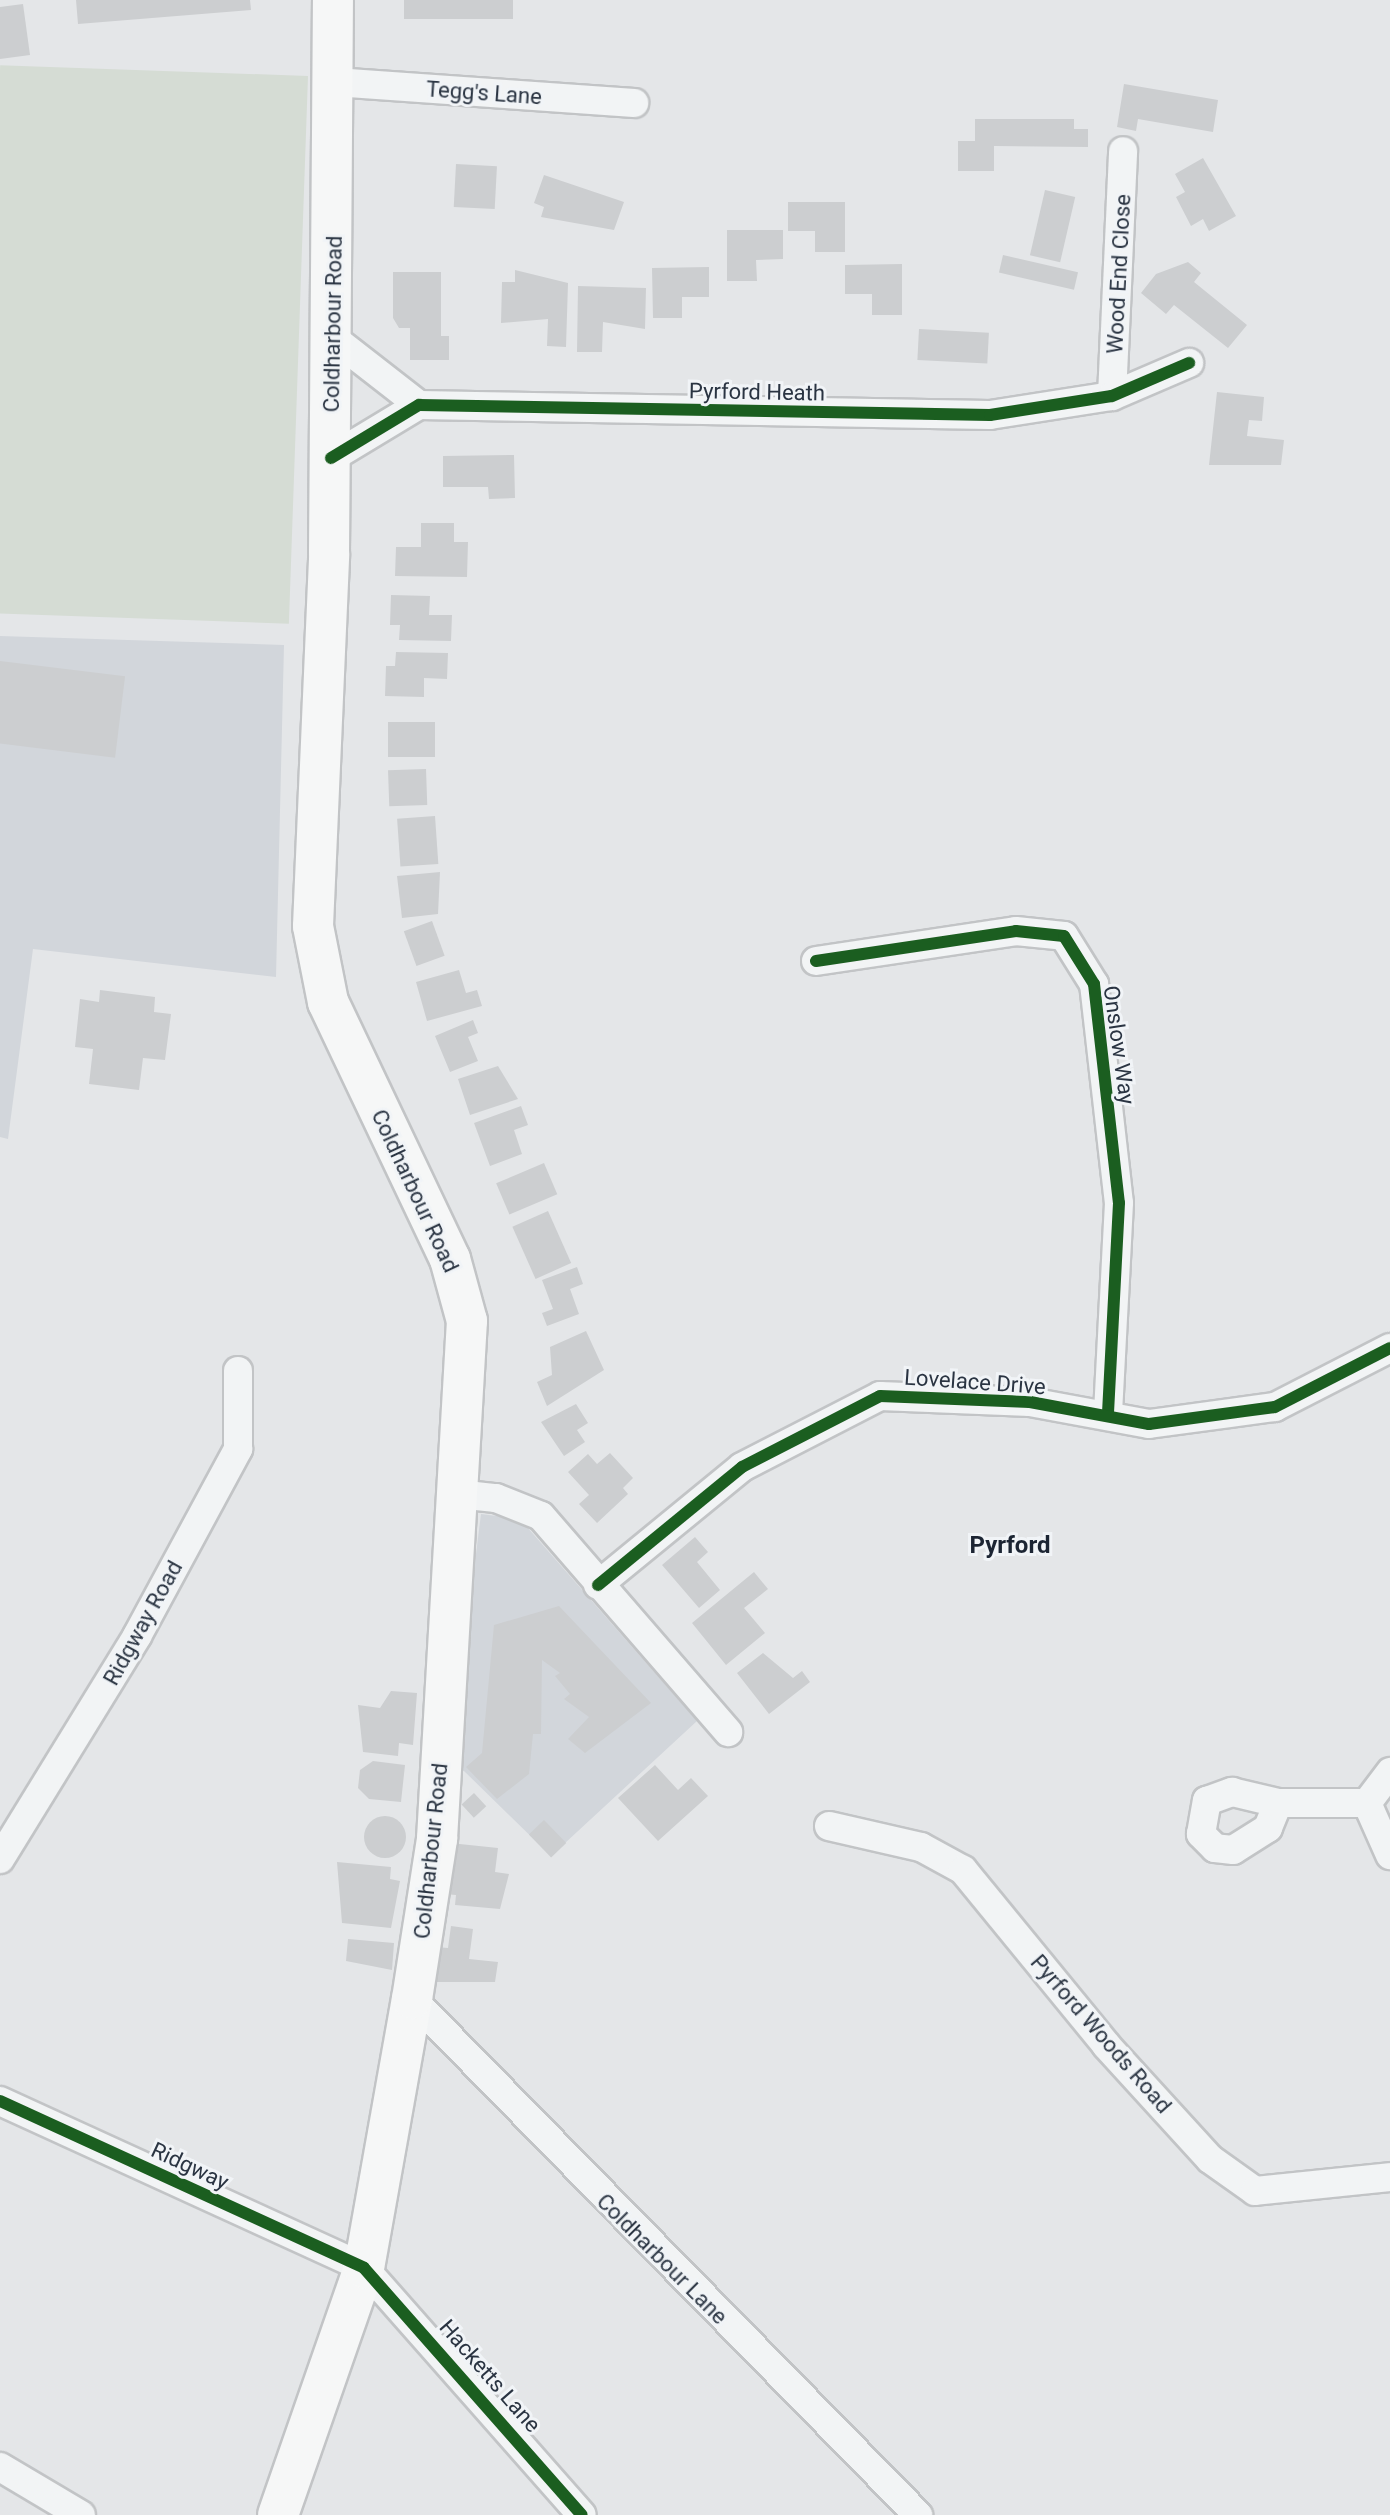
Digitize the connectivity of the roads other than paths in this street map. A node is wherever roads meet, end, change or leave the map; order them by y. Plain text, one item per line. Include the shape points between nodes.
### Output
1 (333, 0) edge
2 (334, 82) junction
3 (634, 103) dead end
4 (1123, 151) dead end
5 (333, 338) junction
6 (1189, 363) dead end
7 (1112, 396) junction
8 (419, 405) junction
9 (331, 458) junction
10 (816, 961) dead end
11 (1390, 1348) edge
12 (238, 1371) dead end
13 (1108, 1416) junction
14 (457, 1494) junction
15 (598, 1585) junction
16 (728, 1732) dead end
17 (1390, 1772) edge
18 (1278, 1803) dead end
19 (1367, 1803) junction
20 (829, 1826) dead end
21 (1390, 1855) edge
22 (0, 1859) edge
23 (412, 1999) junction
24 (0, 2101) edge
25 (1390, 2177) edge
26 (364, 2268) junction
27 (0, 2467) edge
28 (81, 2515) edge
29 (278, 2515) edge
30 (582, 2515) edge
31 (918, 2515) edge

1 - 2 main road, Coldharbour Road
2 - 3 street, Tegg's Lane
2 - 5 main road, Coldharbour Road
4 - 7 street, Wood End Close
5 - 8 street
5 - 9 main road, Coldharbour Road
6 - 7 street, Pyrford Heath
7 - 8 street, Pyrford Heath via 990,415
8 - 9 street
9 - 14 main road, Coldharbour Road via 313,926 340,1035 450,1259 467,1321
10 - 13 street, Onslow Way via 1016,931 1064,936 1094,984 1119,1203
11 - 13 street, Lovelace Drive via 1275,1407 1149,1424
12 - 22 street, Ridgway Road via 238,1449 137,1636
13 - 15 street, Lovelace Drive via 1030,1402 880,1396 742,1467
14 - 15 street via 496,1498 541,1516
14 - 23 main road, Coldharbour Road via 437,1839
15 - 16 street
17 - 19 street
18 - 19 street
19 - 21 street
20 - 25 street, Pyrford Woods Road via 921,1847 963,1870 1106,2045 1210,2159 1255,2191
23 - 26 main road, Coldharbour Road
23 - 31 street, Coldharbour Lane
24 - 26 street, Ridgway
26 - 29 main road, Coldharbour Road
26 - 30 street, Hacketts Lane
27 - 28 street

